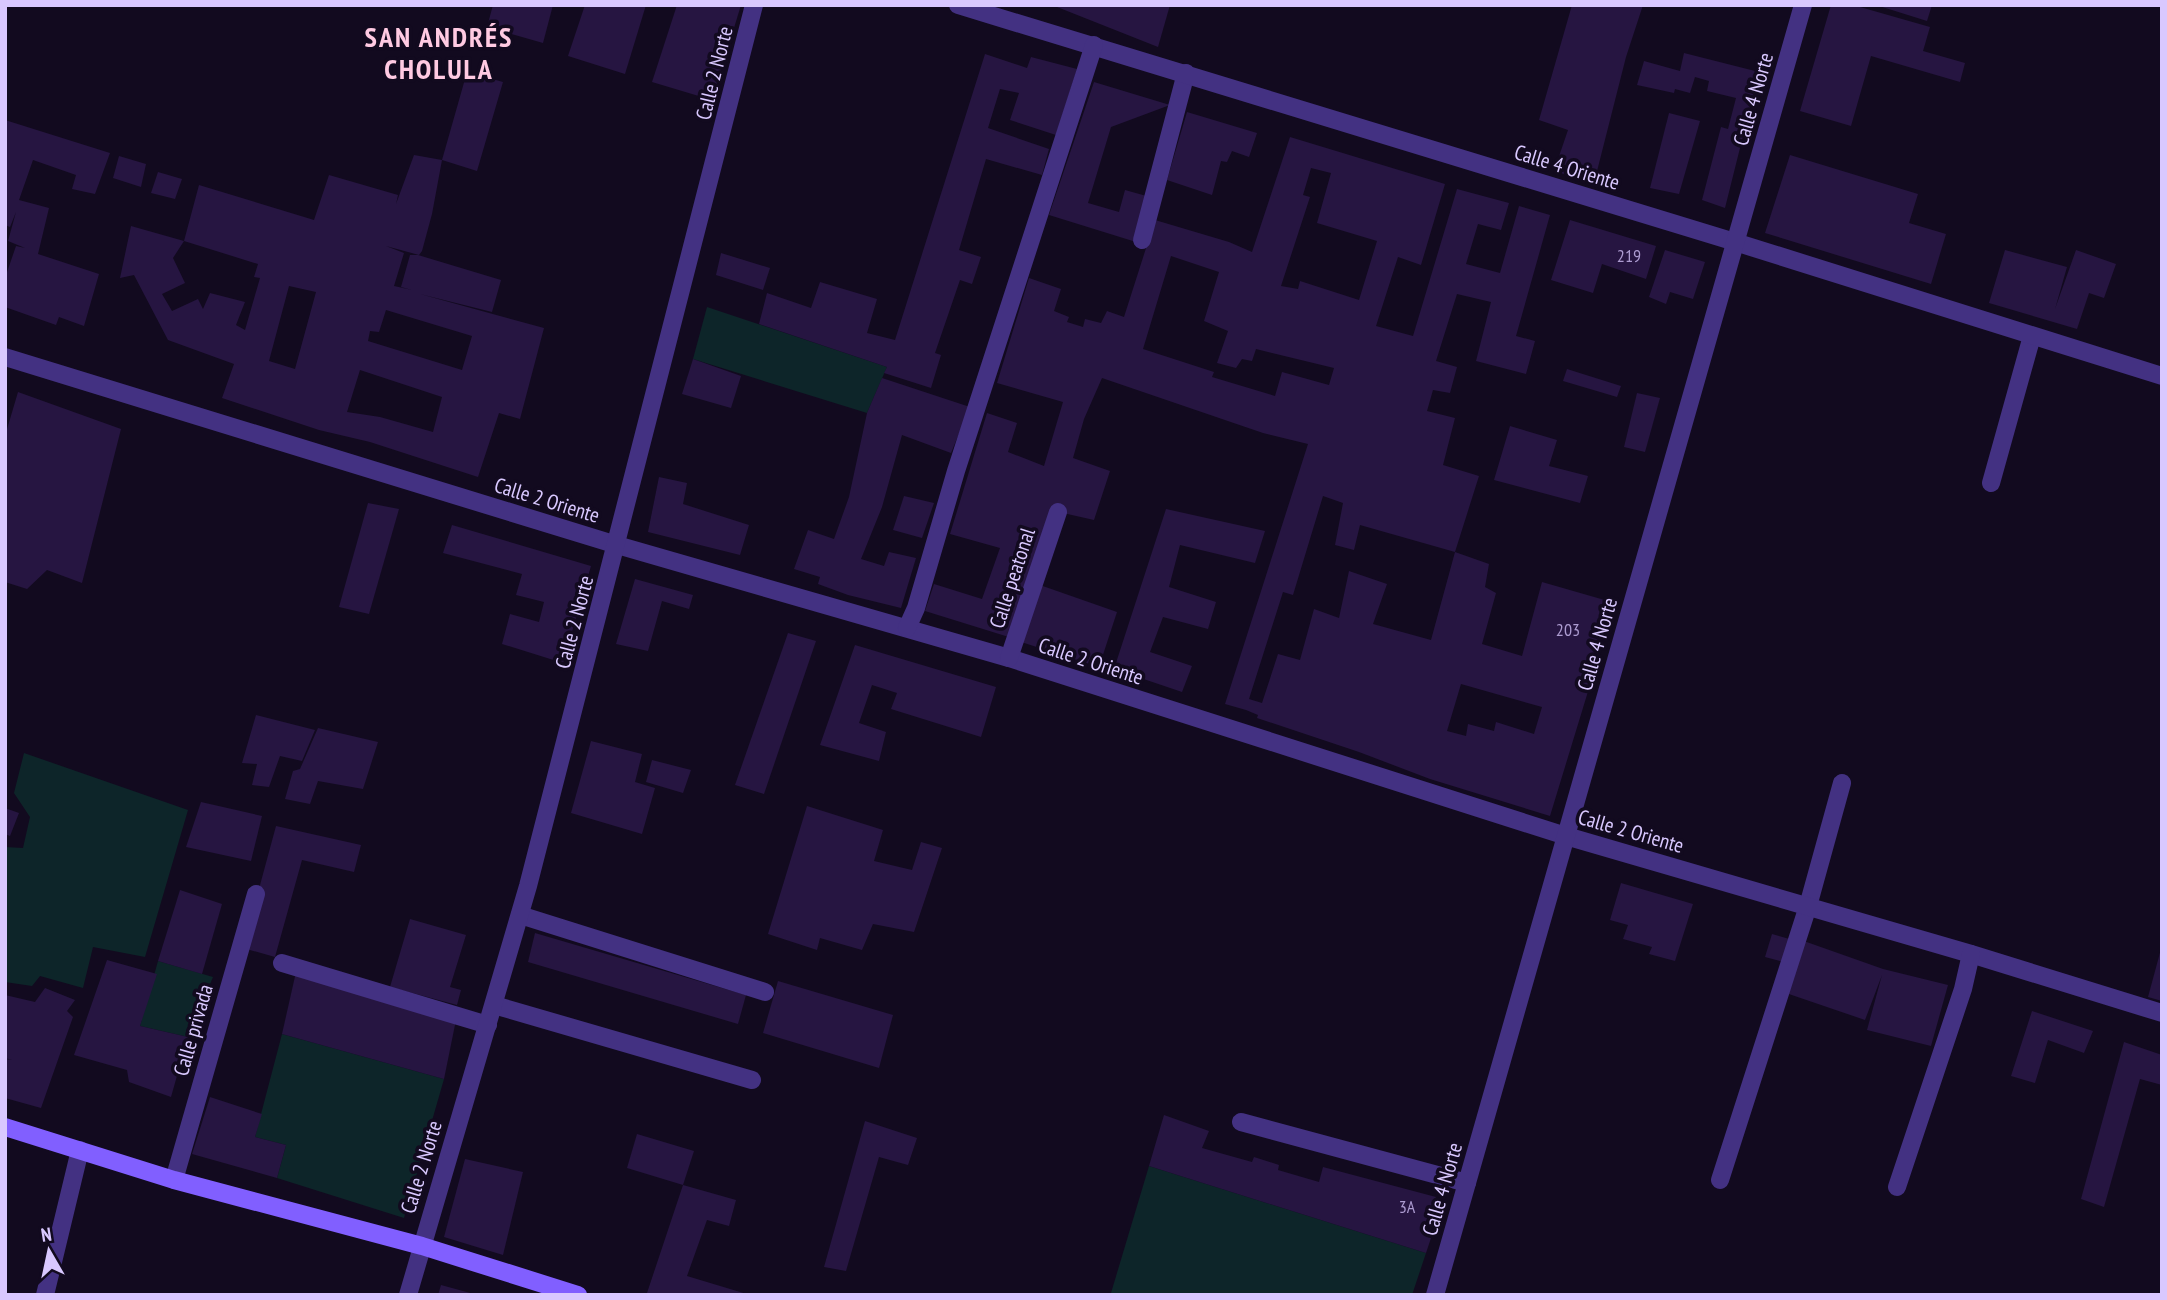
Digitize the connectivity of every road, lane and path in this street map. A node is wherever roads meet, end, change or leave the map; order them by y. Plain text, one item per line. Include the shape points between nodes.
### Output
1 (754, 5) edge
2 (958, 5) edge
3 (1803, 5) edge
4 (1094, 46) junction
5 (1186, 73) junction
6 (1142, 240) dead end
7 (1735, 242) junction
8 (2032, 336) junction
9 (5, 357) edge
10 (2162, 376) edge
11 (1991, 483) dead end
12 (1058, 512) dead end
13 (617, 545) junction
14 (907, 628) junction
15 (1009, 658) junction
16 (1842, 783) dead end
17 (1566, 836) junction
18 (256, 894) dead end
19 (1808, 906) junction
20 (520, 915) junction
21 (1971, 954) junction
22 (282, 963) dead end
23 (765, 992) dead end
24 (494, 1005) junction
25 (2162, 1013) edge
26 (488, 1025) junction
27 (752, 1080) dead end
28 (1241, 1122) dead end
29 (5, 1127) edge
30 (80, 1150) junction
31 (174, 1180) junction
32 (1720, 1180) dead end
33 (1467, 1183) junction
34 (1897, 1187) dead end
35 (422, 1246) junction
36 (45, 1295) edge
37 (408, 1295) edge
38 (578, 1295) edge
39 (1435, 1295) edge

1 - 13 street, Calle 2 Norte
2 - 4 street, Calle 4 Oriente
3 - 7 street, Calle 4 Norte
4 - 5 street, Calle 4 Oriente
4 - 14 street
5 - 6 street
5 - 7 street, Calle 4 Oriente
7 - 8 street, Calle 4 Oriente
7 - 17 street, Calle 4 Norte
8 - 10 street, Calle 4 Oriente
8 - 11 street
9 - 13 street, Calle 2 Oriente
12 - 15 street, Calle peatonal
13 - 14 street, Calle 2 Oriente
13 - 20 street, Calle 2 Norte
14 - 15 street, Calle 2 Oriente
15 - 17 street, Calle 2 Oriente
16 - 19 street
17 - 19 street, Calle 2 Oriente
17 - 33 street, Calle 4 Norte
18 - 31 street, Calle privada
19 - 21 street, Calle 2 Oriente
19 - 32 street
20 - 23 street
20 - 24 street, Calle 2 Norte
21 - 25 street, Calle 2 Oriente
21 - 34 street via 1964,989
22 - 26 street
24 - 26 street, Calle 2 Norte
24 - 27 street
26 - 35 street, Calle 2 Norte
28 - 33 street
29 - 30 main road
30 - 31 main road
30 - 36 street
31 - 35 main road
33 - 39 street, Calle 4 Norte
35 - 37 street, Calle 2 Norte
35 - 38 main road

